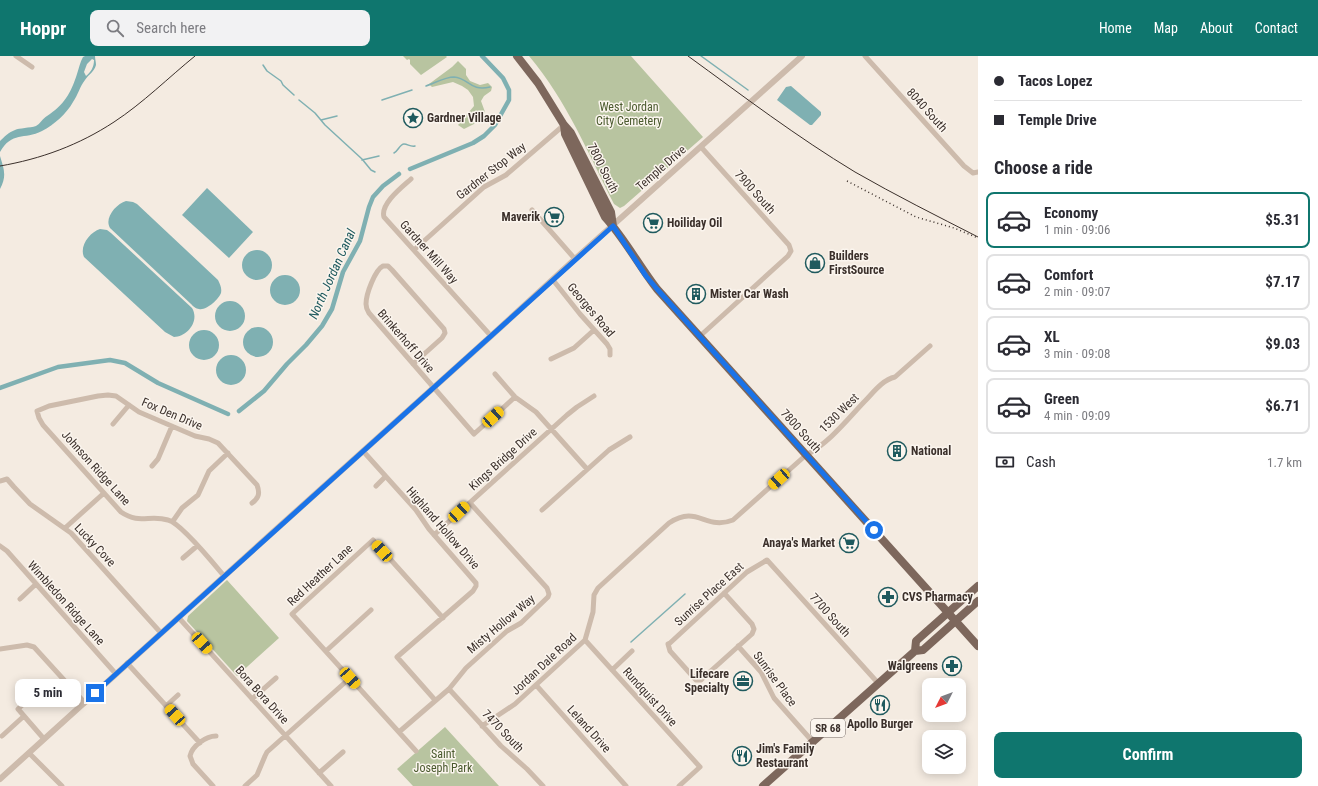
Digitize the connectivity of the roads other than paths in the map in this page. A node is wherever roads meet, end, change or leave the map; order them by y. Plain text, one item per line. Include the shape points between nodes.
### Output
1 (16, 56) edge
2 (517, 56) edge
3 (802, 56) edge
4 (865, 56) edge
5 (32, 67) dead end
6 (564, 126) junction
7 (701, 147) junction
8 (978, 172) edge
9 (411, 179) dead end
10 (532, 210) dead end
11 (613, 226) junction
12 (414, 250) junction
13 (575, 259) junction
14 (553, 280) junction
15 (594, 330) junction
16 (492, 336) junction
17 (699, 337) junction
18 (930, 346) dead end
19 (610, 355) dead end
20 (551, 358) dead end
21 (413, 364) junction
22 (495, 374) dead end
23 (433, 388) junction
24 (594, 396) dead end
25 (515, 397) junction
26 (130, 406) junction
27 (37, 412) joint
28 (113, 424) dead end
29 (172, 426) junction
30 (551, 429) junction
31 (630, 436) dead end
32 (362, 451) junction
33 (228, 453) junction
34 (806, 455) junction
35 (152, 466) dead end
36 (587, 469) junction
37 (385, 477) junction
38 (0, 481) edge
39 (376, 486) dead end
40 (104, 493) junction
41 (470, 502) junction
42 (252, 503) dead end
43 (542, 510) dead end
44 (173, 521) junction
45 (65, 528) junction
46 (434, 535) junction
47 (0, 546) edge
48 (197, 546) junction
49 (183, 558) dead end
50 (768, 560) joint
51 (224, 576) junction
52 (36, 584) junction
53 (978, 586) edge
54 (724, 593) junction
55 (20, 599) dead end
56 (593, 599) joint
57 (978, 601) edge
58 (371, 610) dead end
59 (948, 613) junction
60 (179, 618) junction
61 (443, 618) junction
62 (956, 621) junction
63 (161, 633) junction
64 (585, 640) junction
65 (738, 646) junction
66 (978, 646) edge
67 (0, 650) edge
68 (326, 651) junction
69 (915, 651) junction
70 (632, 652) dead end
71 (128, 663) junction
72 (612, 670) junction
73 (116, 674) junction
74 (276, 678) dead end
75 (350, 678) junction
76 (878, 683) junction
77 (536, 685) junction
78 (449, 690) junction
79 (45, 694) dead end
80 (178, 695) dead end
81 (252, 699) junction
82 (436, 700) junction
83 (85, 703) junction
84 (166, 706) junction
85 (24, 716) junction
86 (482, 726) junction
87 (399, 732) junction
88 (2, 736) dead end
89 (216, 736) dead end
90 (286, 736) junction
91 (44, 739) junction
92 (813, 742) junction
93 (200, 743) junction
94 (416, 751) dead end
95 (342, 752) dead end
96 (29, 753) junction
97 (319, 773) junction
98 (0, 779) edge
99 (62, 786) edge
100 (213, 786) edge
101 (245, 786) edge
102 (331, 786) edge
103 (543, 786) edge
104 (626, 786) edge
105 (679, 786) edge
106 (764, 786) edge

1 - 5 street
2 - 6 main road, 7800 South via 538,83
3 - 7 street, Temple Drive
4 - 8 street, 8040 South via 964,166 973,173
6 - 11 main road, 7800 South via 571,132 611,212
6 - 12 street, Gardner Stop Way via 506,175 484,187
7 - 11 street, Temple Drive
7 - 17 street, 7900 South via 789,245 791,251
9 - 12 street, Gardner Mill Way via 394,194 383,212 386,219
10 - 13 street
11 - 13 street, Temple Drive
11 - 17 main road, 7800 South via 646,276
12 - 16 street, Gardner Mill Way
13 - 14 street, Temple Drive
14 - 15 street, Georges Road
14 - 16 street, Temple Drive
15 - 19 street, Georges Road via 608,346
15 - 20 street via 574,348
16 - 23 street, Temple Drive
17 - 34 main road, 7800 South
18 - 34 street, 1530 West via 895,376 889,378 846,422
21 - 21 street, Brinkerhoff Drive via 443,336 444,329 392,270 385,266 381,267 368,294 367,308 372,319
21 - 23 street, Brinkerhoff Drive
22 - 25 street
23 - 25 street, Brinkerhoff Drive via 474,434
23 - 32 street, Temple Drive
24 - 30 street, Kings Bridge Drive
25 - 30 street via 536,412
26 - 27 street, Fox Den Drive via 121,398 108,394 49,406
26 - 28 street
26 - 29 street, Fox Den Drive
27 - 40 street, Johnson Ridge Lane via 43,425
29 - 33 street, Fox Den Drive via 213,441
29 - 35 street via 158,459
30 - 36 street
30 - 41 street, Kings Bridge Drive
31 - 36 street
32 - 37 street, Highland Hollow Drive
32 - 51 street, Temple Drive
33 - 42 street, Fox Den Drive via 257,485 259,495
33 - 44 street via 209,471 198,495 182,508
34 - 56 street, 1530 West via 733,520 718,524 694,516 676,518 601,584
34 - 59 main road, 7800 South
36 - 43 street
37 - 39 street
37 - 46 street, Highland Hollow Drive via 416,510
38 - 45 street, Lucky Cove via 7,479 30,504
40 - 44 street, Johnson Ridge Lane via 127,517 140,520 162,518
40 - 45 street
41 - 46 street, Kings Bridge Drive
41 - 78 street, Misty Hollow Way via 547,588 549,594 546,600 521,623 507,631 466,668
44 - 48 street
45 - 63 street, Lucky Cove
46 - 61 street, Highland Hollow Drive via 474,580 476,586 474,591
47 - 52 street, Wimbledon Ridge Lane
48 - 49 street
48 - 51 street
50 - 54 street, Sunrise Place East via 748,572
50 - 76 street, 7700 South
51 - 60 street, Temple Drive
52 - 55 street
52 - 73 street, Wimbledon Ridge Lane
53 - 59 main road, SR 68
54 - 65 street via 754,629
54 - 65 street, Sunrise Place East via 668,646 670,652 698,680
56 - 64 street, Jordan Dale Road via 593,612
57 - 62 main road, SR 68
58 - 68 street
59 - 62 main road, 7800 South
59 - 69 main road, SR 68 via 916,642
60 - 63 street, Temple Drive
60 - 81 street, Bora Bora Drive
61 - 68 street, Red Heather Lane via 373,540 292,614
61 - 82 street, Highland Hollow Drive via 397,657
62 - 66 main road, 7800 South
62 - 69 main road, SR 68 via 923,650
63 - 71 street, Temple Drive
64 - 72 street, Rundquist Drive
64 - 77 street, Jordan Dale Road
65 - 92 street, Sunrise Place via 761,672 774,698
67 - 83 street via 27,645 34,647
68 - 75 street, Red Heather Lane
69 - 76 main road, SR 68
70 - 72 street
71 - 73 street, Temple Drive
71 - 84 street
72 - 105 street, Rundquist Drive via 700,767
73 - 83 street, Temple Drive
74 - 81 street
75 - 87 street, Red Heather Lane
75 - 90 street
76 - 92 main road, SR 68
77 - 86 street, Jordan Dale Road via 508,709
77 - 104 street, Leland Drive
78 - 82 street
78 - 86 street, 7470 South
79 - 85 street via 40,689 18,710
80 - 84 street
81 - 90 street, Bora Bora Drive
82 - 87 street
83 - 91 street, Temple Drive
84 - 93 street
85 - 88 street
85 - 91 street
86 - 103 street, 7470 South
87 - 94 street, Red Heather Lane
89 - 93 street via 211,736
90 - 97 street, Bora Bora Drive
90 - 101 street via 267,752 257,774
91 - 96 street, Temple Drive
92 - 106 main road, SR 68
93 - 100 street via 190,754 190,758
95 - 97 street
96 - 98 street, Temple Drive
96 - 99 street
97 - 102 street, Bora Bora Drive

